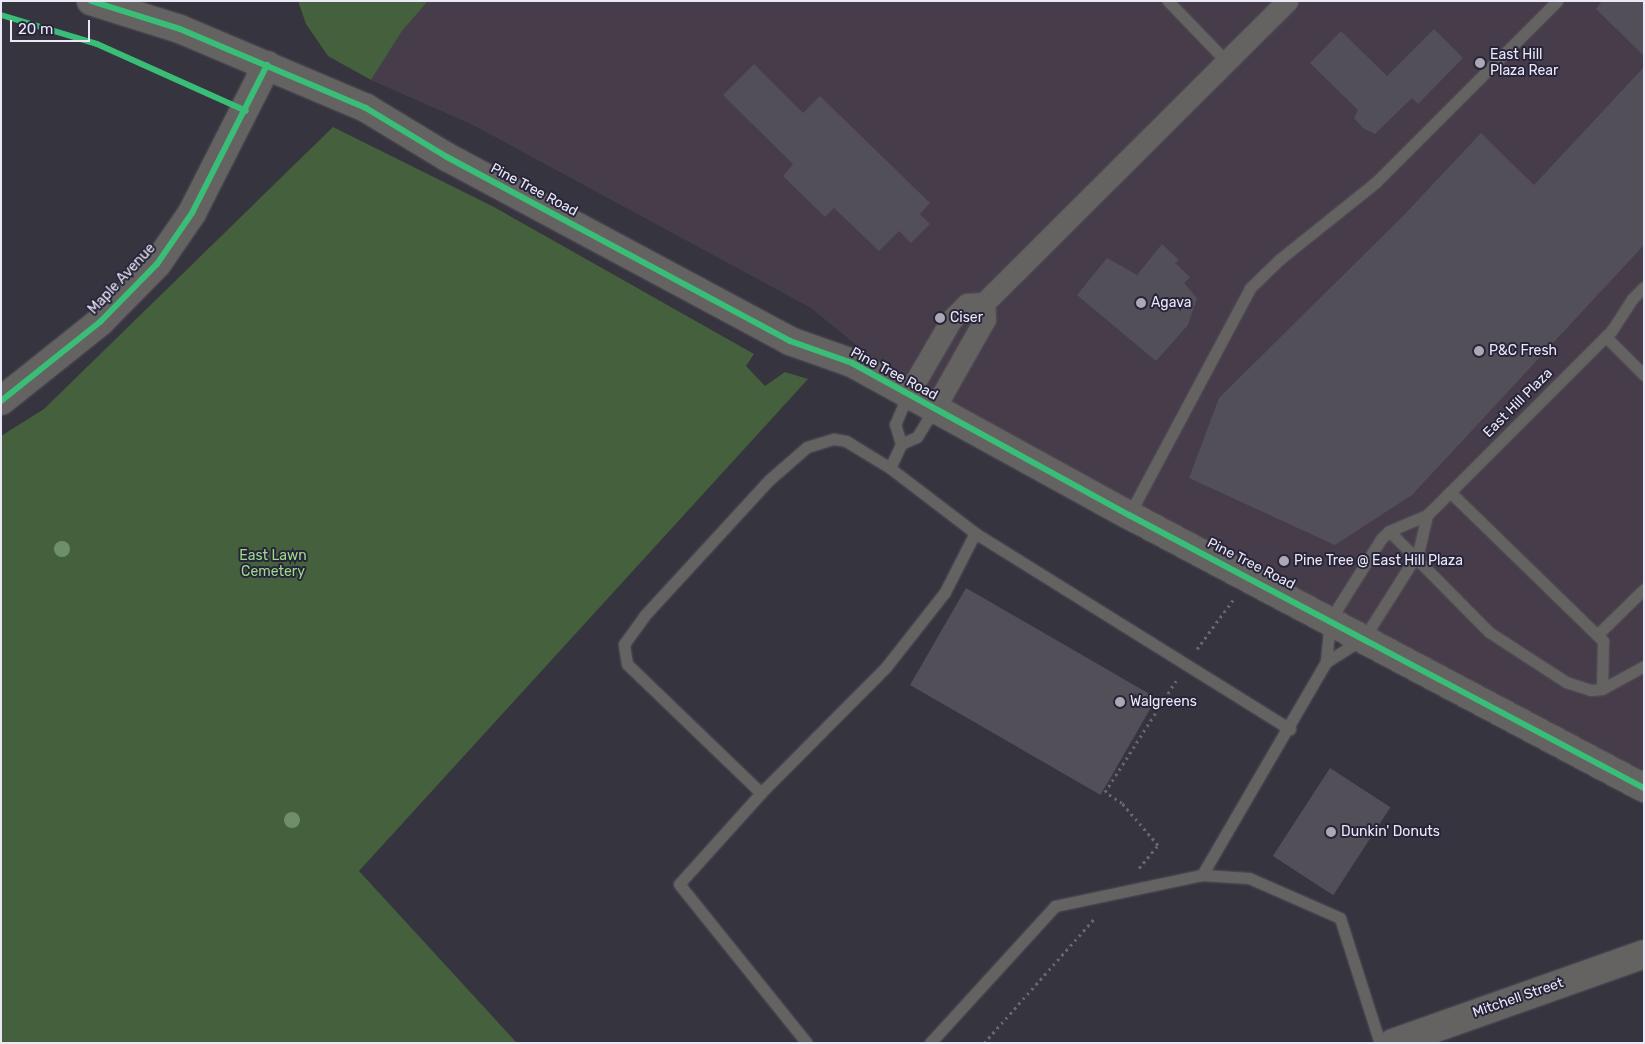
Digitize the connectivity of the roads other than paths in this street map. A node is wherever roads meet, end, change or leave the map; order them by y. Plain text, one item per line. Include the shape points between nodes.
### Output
1 (91, 1) edge
2 (1168, 1) edge
3 (1287, 1) edge
4 (1557, 1) edge
5 (1226, 62) junction
6 (268, 65) junction
7 (1644, 287) edge
8 (984, 303) junction
9 (1606, 337) junction
10 (1644, 375) edge
11 (908, 394) junction
12 (1, 401) edge
13 (934, 409) junction
14 (901, 444) junction
15 (890, 468) junction
16 (1450, 492) junction
17 (1427, 514) junction
18 (1129, 515) junction
19 (1389, 531) junction
20 (975, 533) junction
21 (1414, 558) junction
22 (1644, 589) edge
23 (1330, 620) junction
24 (1597, 635) junction
25 (1364, 638) junction
26 (1326, 662) junction
27 (1644, 666) edge
28 (1602, 689) junction
29 (1290, 729) junction
30 (1644, 788) edge
31 (761, 793) junction
32 (1202, 875) junction
33 (1644, 954) edge
34 (808, 1043) edge
35 (930, 1043) edge
36 (1380, 1043) edge
37 (1393, 1043) edge

1 - 6 street, Pine Tree Road via 180,29
2 - 5 lane
3 - 5 street
4 - 18 lane via 1376,182 1280,259 1250,288
5 - 8 street
6 - 11 street, Pine Tree Road via 366,108 446,157 790,341 852,363
6 - 12 street, Maple Avenue via 192,212 157,264 100,322
7 - 9 lane, East Hill Plaza
8 - 11 street via 967,304 951,320
8 - 13 street via 984,319
9 - 10 lane
9 - 16 lane, East Hill Plaza
11 - 13 street, Pine Tree Road
11 - 14 lane via 895,424
13 - 14 lane via 918,437
13 - 18 street, Pine Tree Road
14 - 15 lane
15 - 20 lane
15 - 31 lane via 846,441 827,440 807,448 769,480 644,616 624,644 627,664
16 - 17 lane, East Hill Plaza
16 - 24 lane
17 - 19 lane, East Hill Plaza
17 - 21 lane via 1419,551
18 - 23 street, Pine Tree Road
19 - 21 lane
19 - 23 lane, East Hill Plaza via 1374,548
20 - 29 lane
20 - 31 lane via 945,592 886,667
21 - 25 lane
21 - 28 lane via 1504,644 1566,682 1591,690
22 - 24 lane
23 - 25 street, Pine Tree Road
23 - 26 lane
24 - 28 lane via 1606,647
25 - 26 lane
25 - 30 street, Pine Tree Road
26 - 29 lane
27 - 28 lane
29 - 32 lane
31 - 34 lane via 679,884
32 - 35 lane via 1055,906
32 - 36 lane via 1249,878 1340,918
33 - 37 street, Mitchell Street

